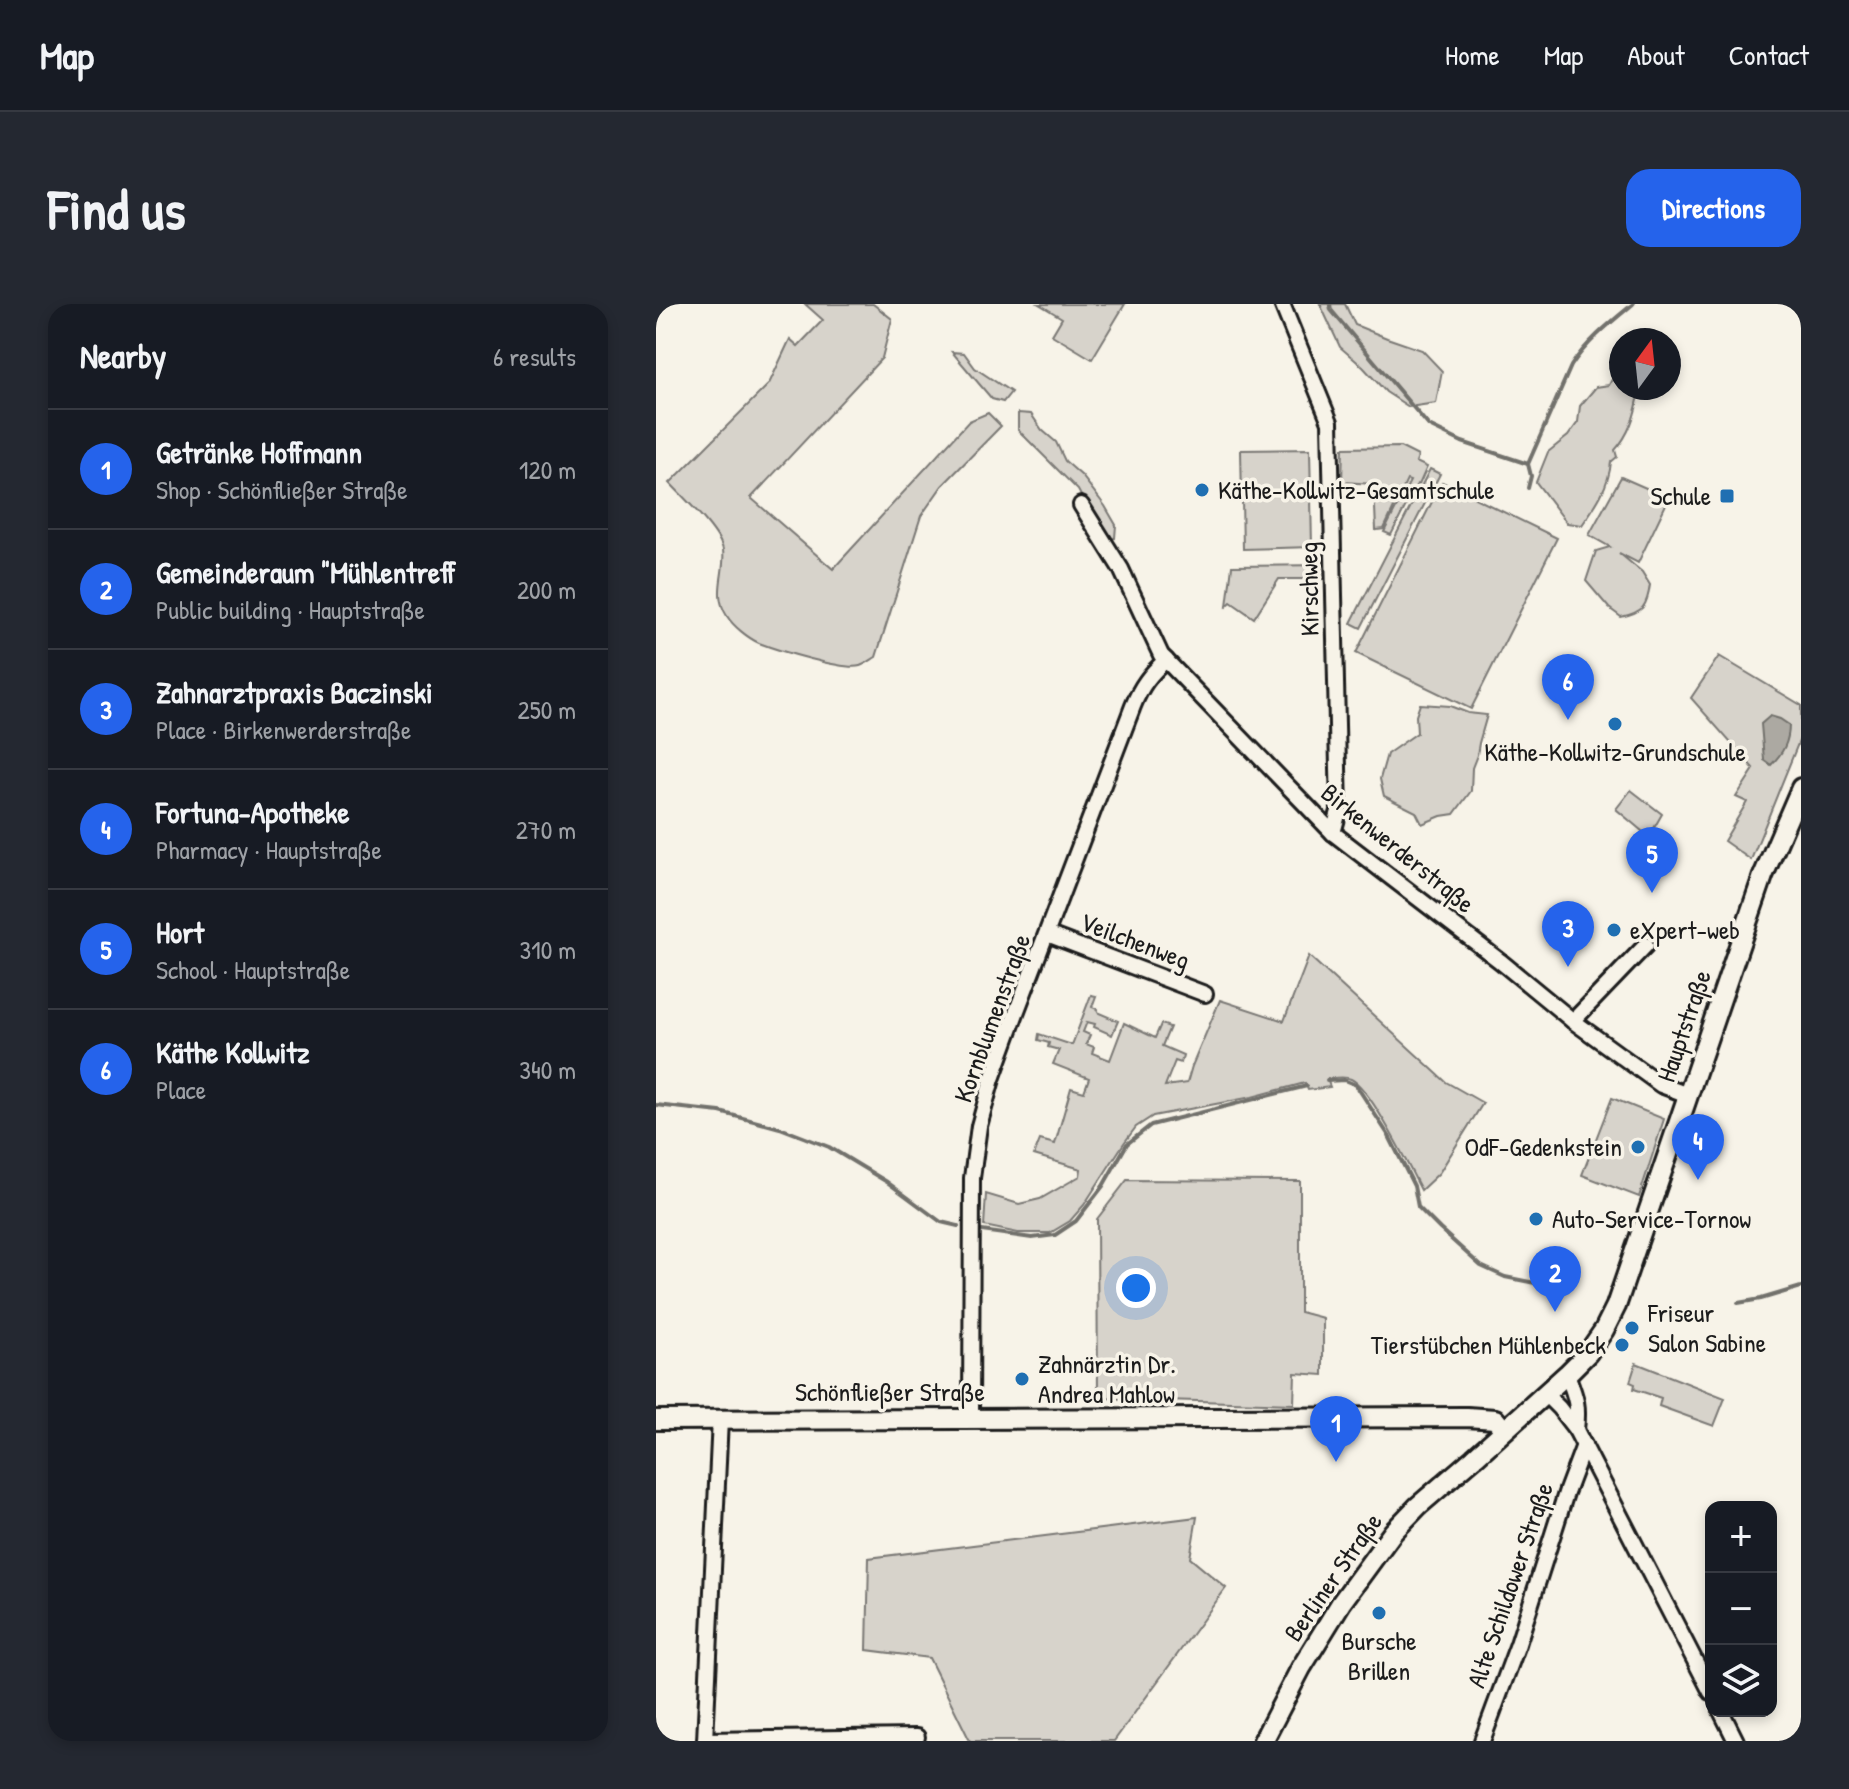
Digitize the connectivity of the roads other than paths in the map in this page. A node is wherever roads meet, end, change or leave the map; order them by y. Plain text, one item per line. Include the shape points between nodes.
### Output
1 (1282, 304) edge
2 (1081, 505) dead end
3 (1166, 660) junction
4 (1801, 788) edge
5 (1333, 833) junction
6 (1047, 934) junction
7 (1646, 945) dead end
8 (1205, 994) dead end
9 (1573, 1021) junction
10 (1688, 1095) junction
11 (1567, 1374) junction
12 (1545, 1394) junction
13 (971, 1418) junction
14 (720, 1419) junction
15 (656, 1420) edge
16 (1504, 1430) junction
17 (1576, 1430) junction
18 (1584, 1445) junction
19 (1705, 1680) edge
20 (1724, 1717) edge
21 (917, 1737) dead end
22 (705, 1740) edge
23 (1263, 1741) edge
24 (1482, 1741) edge
25 (1736, 1741) edge

1 - 5 street, Kirschweg via 1330,422 1339,811
2 - 3 street, Birkenwerderstraße via 1121,569
3 - 5 street, Birkenwerderstraße
3 - 6 street, Kornblumenstraße via 1140,688
4 - 10 main road, Hauptstraße via 1763,876
5 - 9 street, Birkenwerderstraße
6 - 8 street, Veilchenweg
6 - 13 street, Kornblumenstraße via 992,1079 975,1151
7 - 9 street
9 - 10 street, Birkenwerderstraße via 1661,1085
10 - 11 main road, Hauptstraße via 1616,1306 1604,1330
11 - 12 main road, Hauptstraße
11 - 17 street via 1576,1397
12 - 16 main road, Hauptstraße
12 - 17 street
13 - 14 main road, Schönfließer Straße
13 - 16 main road, Schönfließer Straße via 1467,1417 1495,1419
14 - 15 main road, Schönfließer Straße
14 - 22 street
16 - 23 main road, Berliner Straße via 1393,1532 1341,1603
17 - 18 street
18 - 19 street
18 - 24 street, Alte Schildower Straße
20 - 25 street
21 - 22 street

